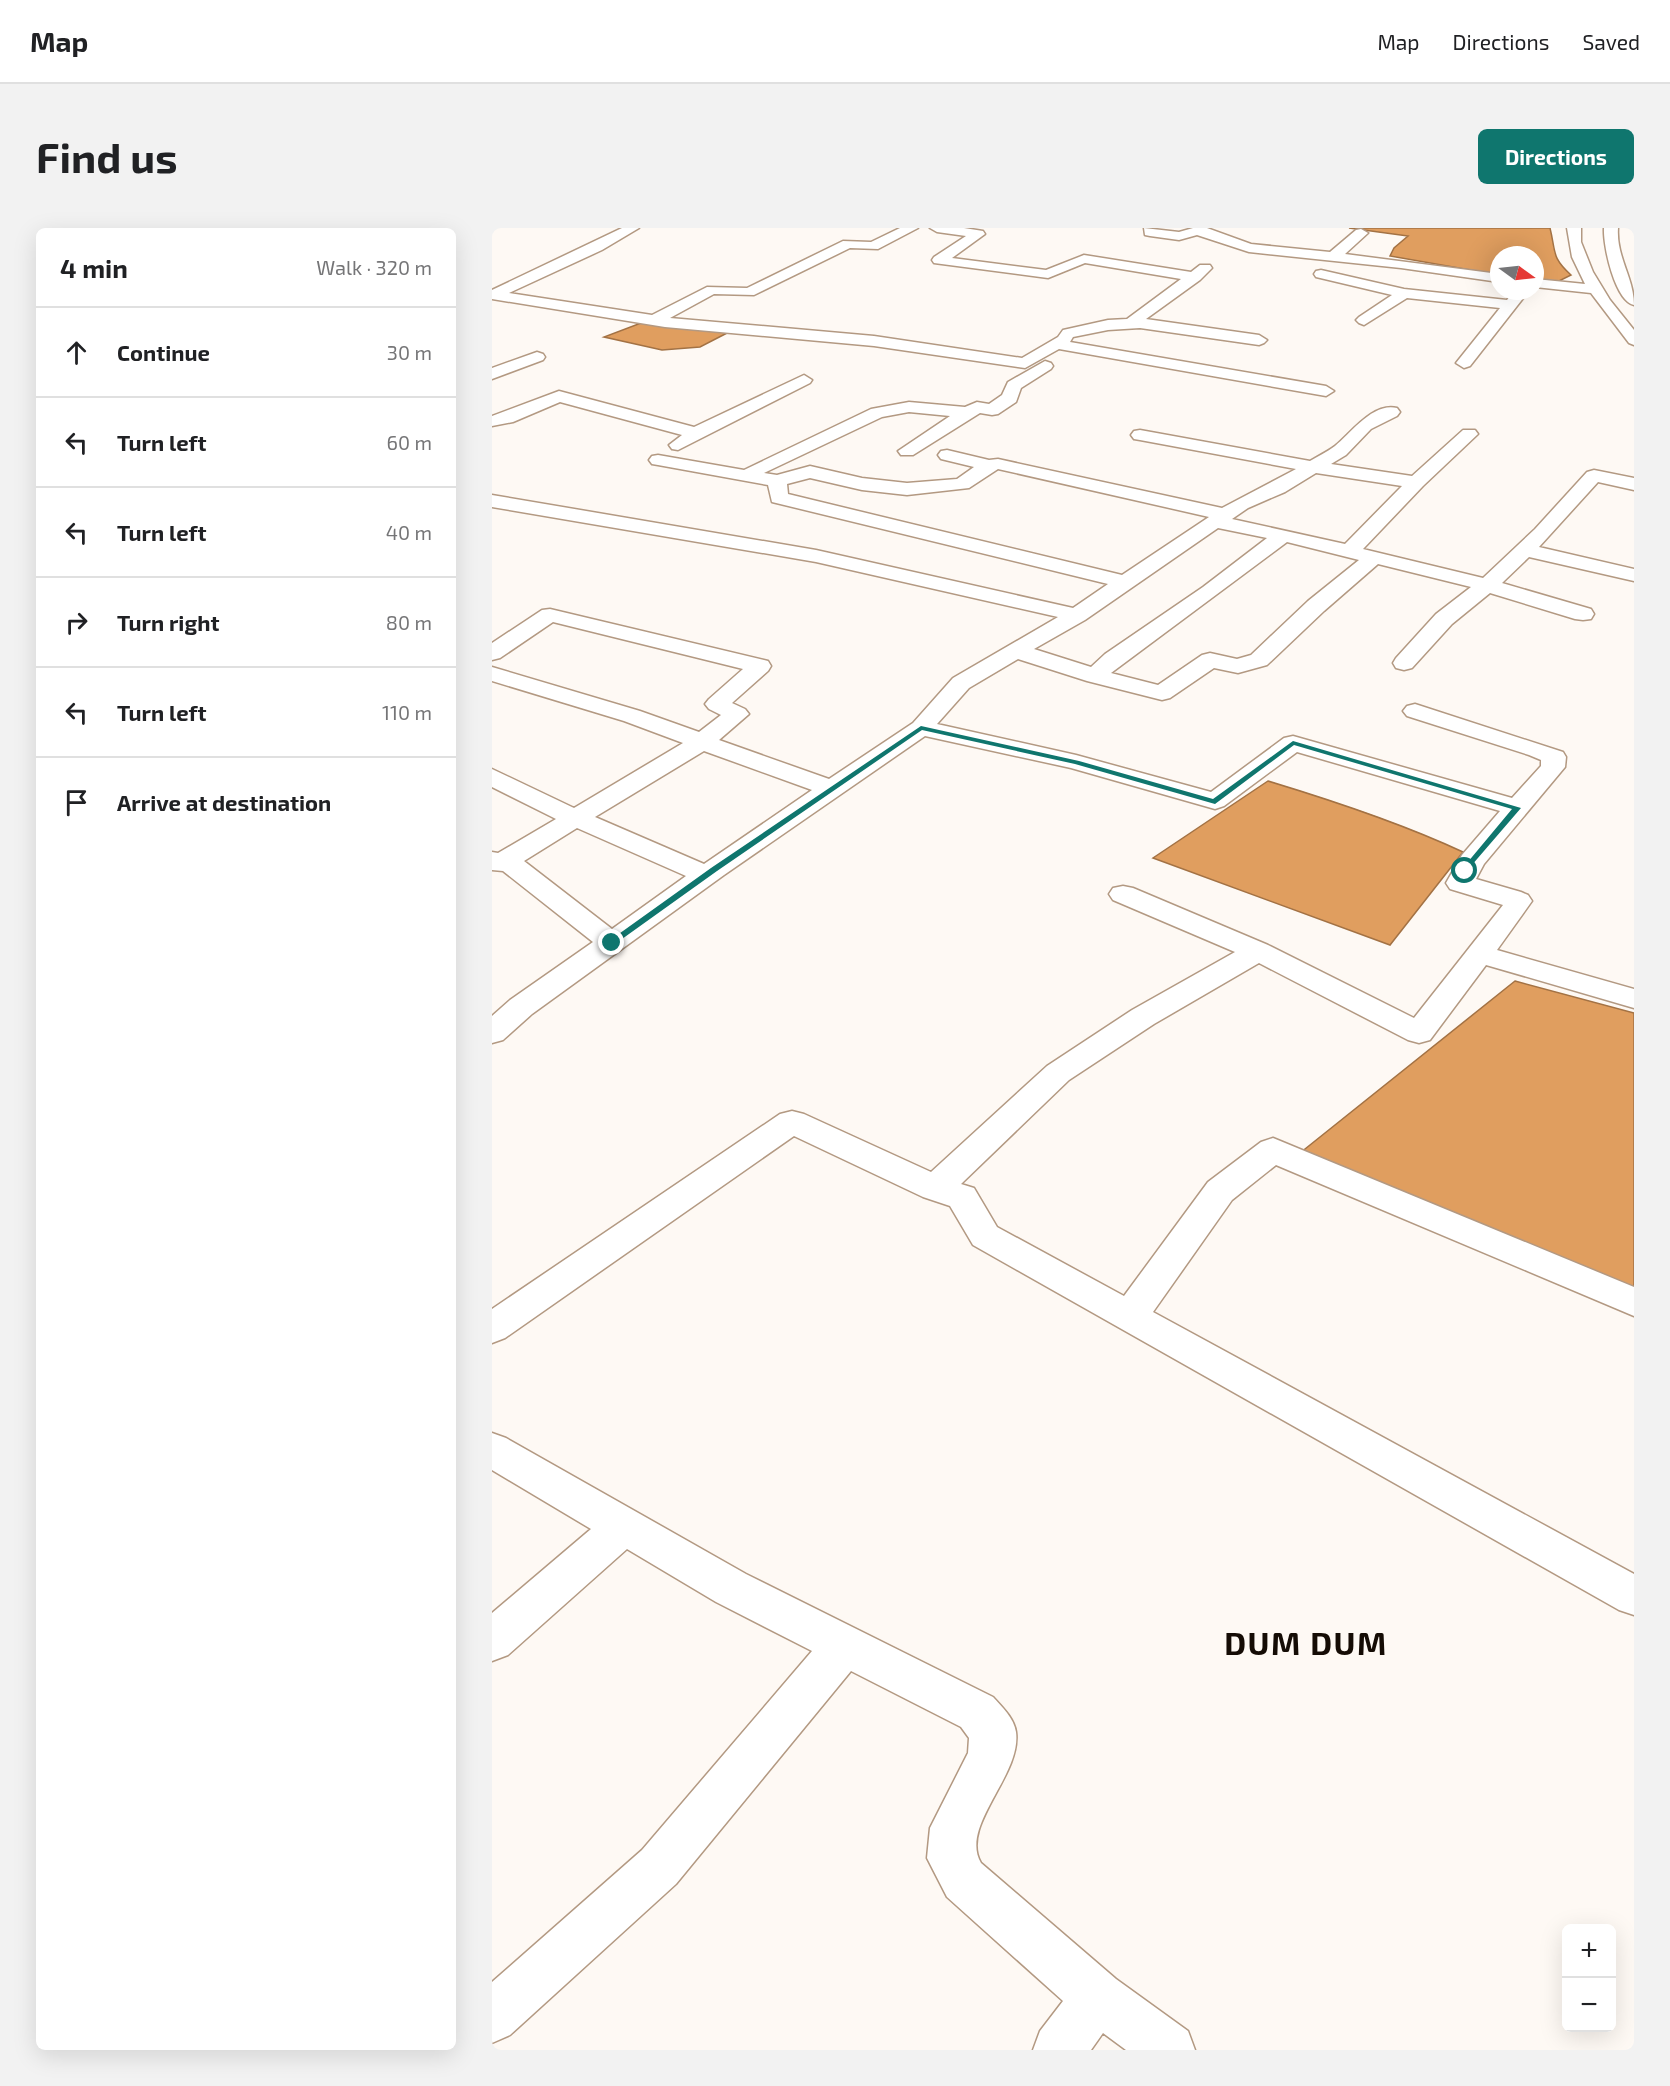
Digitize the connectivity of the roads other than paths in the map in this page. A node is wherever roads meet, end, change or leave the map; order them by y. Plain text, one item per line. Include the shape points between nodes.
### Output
1 (632, 228) edge
2 (911, 228) edge
3 (937, 228) edge
4 (1151, 228) edge
5 (1574, 228) edge
6 (1611, 228) edge
7 (1201, 231) edge
8 (1253, 233) dead end
9 (1361, 233) dead end
10 (1237, 244) junction
11 (1333, 257) junction
12 (1281, 266) dead end
13 (1475, 274) junction
14 (1490, 276) edge
15 (1194, 277) junction
16 (1544, 285) edge
17 (1597, 289) junction
18 (1404, 293) junction
19 (492, 295) edge
20 (1455, 299) junction
21 (1514, 300) edge
22 (1634, 301) edge
23 (1510, 305) junction
24 (656, 320) junction
25 (1364, 320) dead end
26 (1132, 323) junction
27 (1258, 340) dead end
28 (1634, 340) edge
29 (1056, 344) junction
30 (537, 357) dead end
31 (1025, 363) junction
32 (1464, 363) dead end
33 (1045, 366) junction
34 (1066, 369) dead end
35 (492, 374) edge
36 (804, 380) dead end
37 (1326, 391) dead end
38 (1391, 412) dead end
39 (970, 413) junction
40 (492, 421) edge
41 (696, 432) junction
42 (1469, 434) dead end
43 (1140, 435) dead end
44 (907, 451) dead end
45 (947, 456) dead end
46 (989, 465) junction
47 (1312, 467) junction
48 (744, 476) junction
49 (777, 481) junction
50 (1416, 482) junction
51 (1634, 484) edge
52 (492, 492) edge
53 (492, 500) edge
54 (1221, 518) junction
55 (1283, 535) junction
56 (1526, 550) junction
57 (1349, 552) junction
58 (1375, 557) junction
59 (1634, 575) edge
60 (1124, 582) junction
61 (1487, 585) junction
62 (1583, 614) dead end
63 (1077, 615) junction
64 (1014, 651) junction
65 (492, 653) edge
66 (1404, 663) dead end
67 (492, 674) edge
68 (1095, 676) junction
69 (1415, 711) dead end
70 (921, 728) junction
71 (701, 742) junction
72 (492, 777) edge
73 (832, 789) junction
74 (1517, 808) junction
75 (575, 819) junction
76 (499, 860) edge
77 (707, 875) junction
78 (1123, 894) dead end
79 (612, 943) junction
80 (1258, 951) junction
81 (1479, 954) junction
82 (1634, 999) edge
83 (492, 1034) edge
84 (936, 1188) junction
85 (1634, 1302) edge
86 (1130, 1317) junction
87 (492, 1328) edge
88 (492, 1450) edge
89 (623, 1527) junction
90 (1634, 1596) edge
91 (492, 1641) edge
92 (844, 1645) junction
93 (1098, 1997) junction
94 (492, 2017) edge
95 (1059, 2050) edge
96 (1169, 2050) edge

1 - 19 main road
2 - 24 main road via 873,246 848,244 748,292 712,290
3 - 15 main road via 978,234 939,260 1048,274 1084,259
4 - 7 main road via 1150,232 1179,236
5 - 17 main road via 1574,246 1580,262
6 - 22 main road via 1609,239 1617,266
7 - 10 main road
7 - 15 main road via 1200,255 1209,265
8 - 10 main road
9 - 11 main road
10 - 11 main road
11 - 13 main road
12 - 18 main road
13 - 14 main road
13 - 20 main road
15 - 26 main road
16 - 17 main road
17 - 28 main road
18 - 20 main road
18 - 25 main road
19 - 24 main road
20 - 23 main road
21 - 23 main road
23 - 32 main road
24 - 31 main road via 874,341
26 - 27 main road
26 - 29 main road via 1068,333
29 - 31 main road
29 - 37 main road
30 - 35 main road
31 - 33 main road
33 - 34 main road
33 - 39 main road via 1014,386 1010,398 992,410 977,407
36 - 41 main road
38 - 47 main road via 1365,425 1340,451
39 - 44 main road
39 - 48 main road via 909,407 877,413
40 - 41 main road via 559,396
41 - 48 main road via 658,460
42 - 50 main road
43 - 47 main road
45 - 46 main road
46 - 49 main road via 962,484 907,489 810,472
46 - 54 main road via 1006,465
47 - 50 main road
47 - 54 main road
48 - 49 main road
49 - 60 main road via 779,498
50 - 57 main road
51 - 56 main road via 1594,476
52 - 53 main road via 496,496
53 - 63 main road via 816,556
54 - 55 main road
54 - 60 main road
55 - 57 main road
55 - 68 main road
56 - 59 main road
56 - 61 main road
57 - 58 main road
58 - 61 main road
58 - 68 main road via 1259,660 1238,666 1210,660 1162,693
60 - 63 main road
61 - 62 main road
61 - 66 main road via 1444,619
63 - 64 main road
64 - 68 main road
64 - 70 main road via 961,683
65 - 71 main road via 550,615 760,666 717,704 737,714
67 - 71 main road via 632,716
69 - 74 main road via 1554,757 1553,767
70 - 73 main road
70 - 74 main road via 1076,762 1215,801 1293,743
71 - 73 main road
71 - 75 main road
72 - 75 main road
73 - 77 main road
74 - 81 main road via 1472,861 1460,884 1518,901
75 - 76 main road
75 - 77 main road
76 - 79 main road
77 - 79 main road
78 - 80 main road
79 - 83 main road via 521,1007
80 - 81 main road via 1419,1033
80 - 84 main road via 1143,1017 1058,1073
81 - 82 main road
84 - 86 main road via 962,1197 985,1236
84 - 87 main road via 792,1122
85 - 86 main road via 1273,1150 1220,1191
86 - 90 main road
88 - 89 main road
89 - 91 main road
89 - 92 main road
92 - 93 main road via 977,1712 993,1731 991,1757 954,1828 951,1858 964,1880
92 - 94 main road via 659,1867
93 - 95 main road
93 - 96 main road

